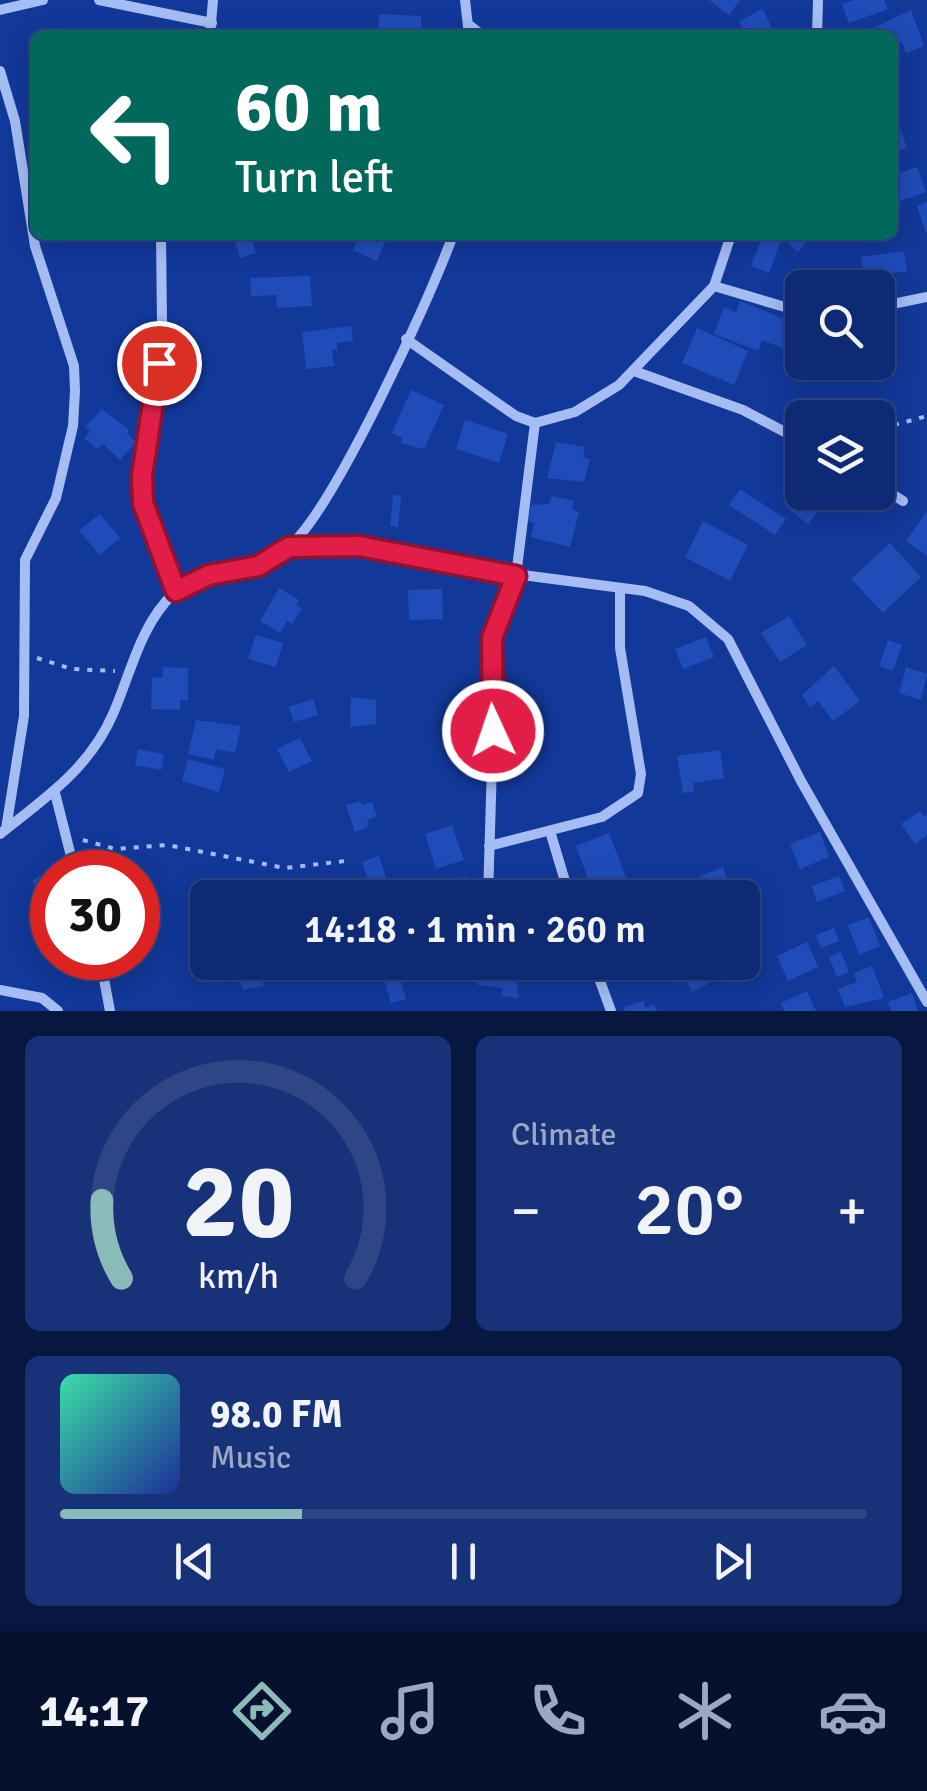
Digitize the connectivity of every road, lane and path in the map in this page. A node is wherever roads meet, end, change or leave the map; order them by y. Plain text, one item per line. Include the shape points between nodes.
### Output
1 (43, 0) edge
2 (99, 0) edge
3 (213, 0) edge
4 (465, 0) edge
5 (818, 0) edge
6 (0, 10) edge
7 (211, 29) edge
8 (469, 30) edge
9 (818, 30) edge
10 (0, 71) edge
11 (30, 216) edge
12 (34, 240) edge
13 (161, 240) edge
14 (450, 240) edge
15 (728, 240) edge
16 (714, 286) junction
17 (927, 297) edge
18 (895, 304) edge
19 (785, 307) edge
20 (406, 339) junction
21 (634, 370) junction
22 (927, 416) edge
23 (535, 423) junction
24 (895, 425) edge
25 (785, 432) edge
26 (895, 495) edge
27 (904, 500) dead end
28 (289, 547) junction
29 (516, 576) junction
30 (620, 590) junction
31 (176, 591) junction
32 (23, 649) junction
33 (128, 672) junction
34 (54, 793) junction
35 (550, 831) junction
36 (3, 832) edge
37 (64, 835) junction
38 (489, 846) junction
39 (68, 850) edge
40 (345, 861) dead end
41 (488, 880) edge
42 (565, 880) edge
43 (104, 980) edge
44 (600, 980) edge
45 (0, 990) edge
46 (927, 1002) edge
47 (58, 1011) edge
48 (110, 1011) edge
49 (611, 1011) edge

1 - 6 street
2 - 7 street
3 - 7 street
4 - 8 street
5 - 9 street
10 - 11 street
12 - 32 street via 74,366 73,426 46,524 25,560
13 - 31 street via 162,323 142,490
14 - 20 street
15 - 16 street
16 - 19 street
16 - 21 street
17 - 18 street
20 - 23 street
20 - 28 street via 354,447
21 - 23 street via 575,412
21 - 25 street
22 - 24 path
23 - 29 street
26 - 27 street
28 - 29 street via 359,546
28 - 31 street via 258,566 209,575
29 - 30 street
29 - 38 street via 492,638
30 - 35 street via 620,648 638,792 602,817
30 - 46 street via 689,606 728,640
31 - 33 street via 147,629
32 - 33 path via 51,664
32 - 36 street via 24,716
33 - 34 street via 96,746
34 - 36 street
34 - 37 street
35 - 38 street
35 - 42 street
37 - 39 street
37 - 40 path via 116,849 167,845 285,868
38 - 41 street
43 - 48 street
44 - 49 street
45 - 47 street via 42,998

